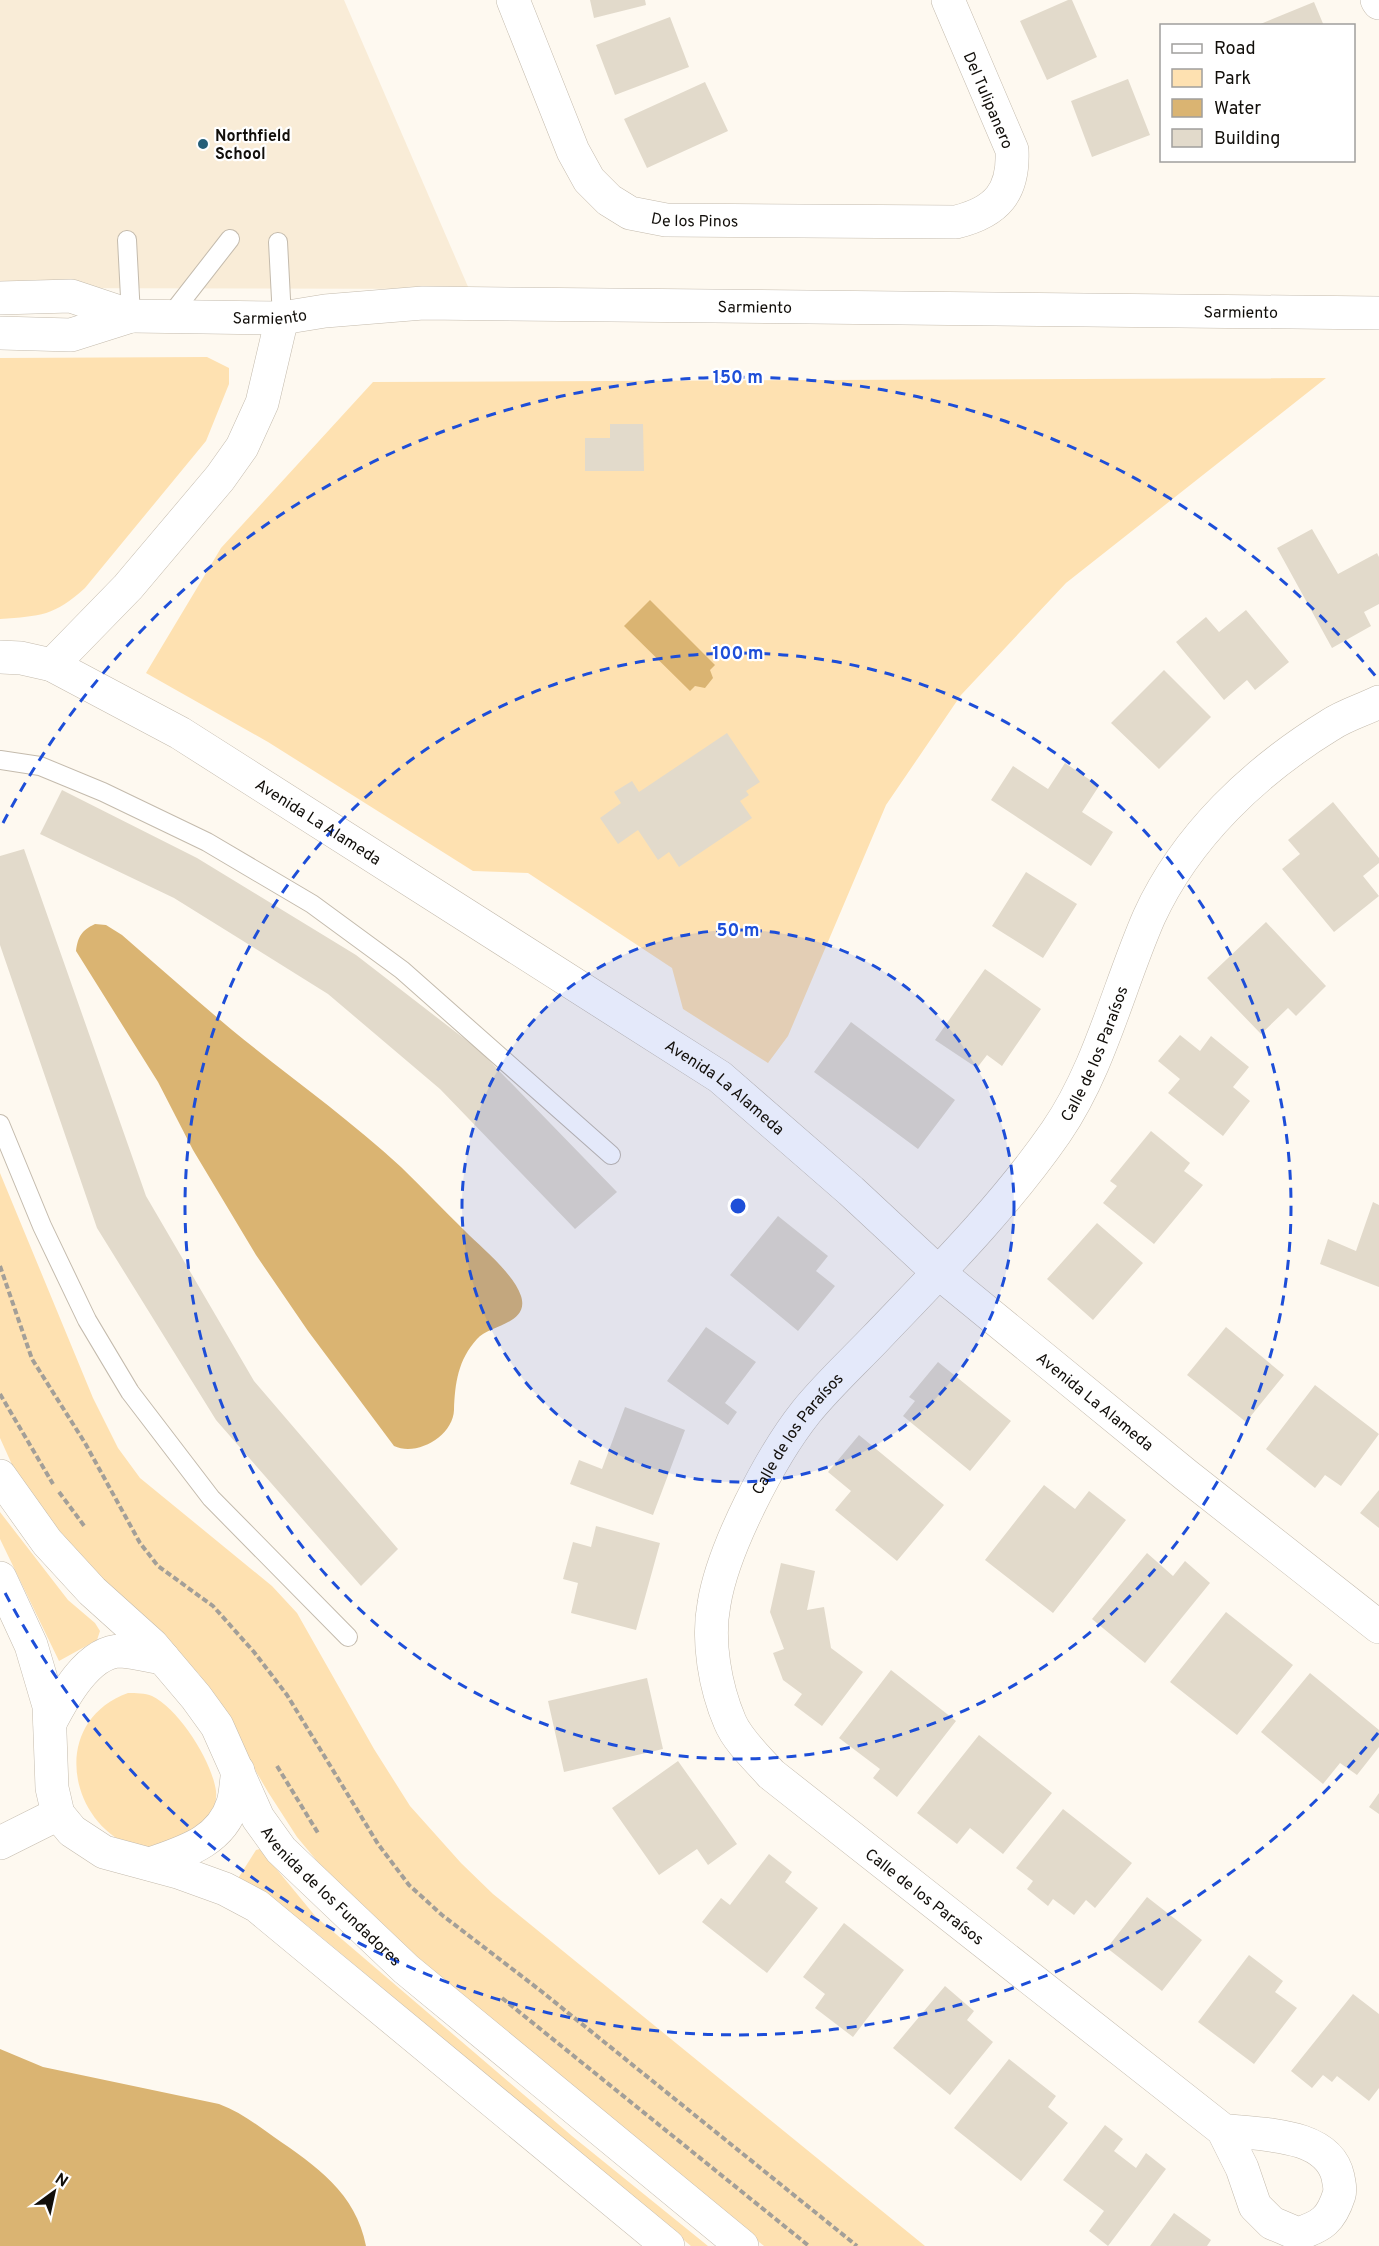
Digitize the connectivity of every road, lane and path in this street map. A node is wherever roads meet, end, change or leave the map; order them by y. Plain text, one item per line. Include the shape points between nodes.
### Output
1 (513, 0) edge
2 (948, 0) edge
3 (1001, 200) joint
4 (230, 239) dead end
5 (127, 240) dead end
6 (278, 242) dead end
7 (0, 298) edge
8 (1379, 313) edge
9 (131, 316) junction
10 (170, 316) junction
11 (282, 318) junction
12 (0, 333) edge
13 (0, 657) edge
14 (52, 665) junction
15 (1379, 702) edge
16 (0, 760) edge
17 (0, 1124) edge
18 (611, 1155) dead end
19 (0, 1266) edge
20 (938, 1272) junction
21 (0, 1394) edge
22 (0, 1476) edge
23 (86, 1528) dead end
24 (0, 1578) edge
25 (1379, 1626) edge
26 (348, 1637) dead end
27 (163, 1658) junction
28 (50, 1723) junction
29 (274, 1762) dead end
30 (238, 1771) junction
31 (58, 1814) junction
32 (323, 1841) dead end
33 (0, 1843) edge
34 (150, 1864) junction
35 (494, 1992) dead end
36 (1222, 2130) dead end
37 (668, 2246) edge
38 (742, 2246) edge
39 (808, 2246) edge
40 (857, 2246) edge

1 - 3 street, De los Pinos via 573,151 590,180 609,200 630,213 666,220 956,222 975,217
2 - 3 street, Del Tulipanero via 1012,150 1013,172
4 - 10 lane
5 - 9 lane
6 - 11 lane
7 - 9 street, Sarmiento via 71,296
8 - 11 street, Sarmiento via 423,303
9 - 10 street, Sarmiento
9 - 12 street, Sarmiento via 71,335
10 - 11 street, Sarmiento
11 - 14 street via 262,404 242,447 128,587
13 - 14 street, Avenida La Alameda
14 - 20 street, Avenida La Alameda via 180,733 720,1077
15 - 20 street, Calle de los Paraísos via 1333,723 1270,766 1226,807 1182,859 1150,916 1080,1089 1061,1125 1038,1158
16 - 18 lane via 40,766 103,792 207,842 312,904 402,970
17 - 26 lane via 87,1320 130,1392 211,1498
19 - 40 path via 32,1359 86,1443 140,1543 158,1566 213,1606 254,1652 287,1695 378,1844 409,1885
20 - 25 street, Avenida La Alameda
20 - 36 street, Calle de los Paraísos via 808,1410 780,1448 723,1568 711,1631 718,1687 731,1726 771,1774
21 - 23 path via 55,1487
22 - 27 street, Avenida de los Fundadores via 47,1542
24 - 28 street via 32,1645
27 - 28 street via 118,1651 94,1662 68,1689
27 - 30 street, Avenida de los Fundadores via 217,1726
28 - 31 street via 52,1788
29 - 32 path
30 - 34 street via 233,1804 218,1830 196,1848
30 - 38 street, Avenida de los Fundadores via 258,1818 281,1850 330,1899 470,2023
31 - 33 street
31 - 34 street via 72,1831 104,1852
34 - 37 street via 225,1889 257,1906
35 - 39 path

